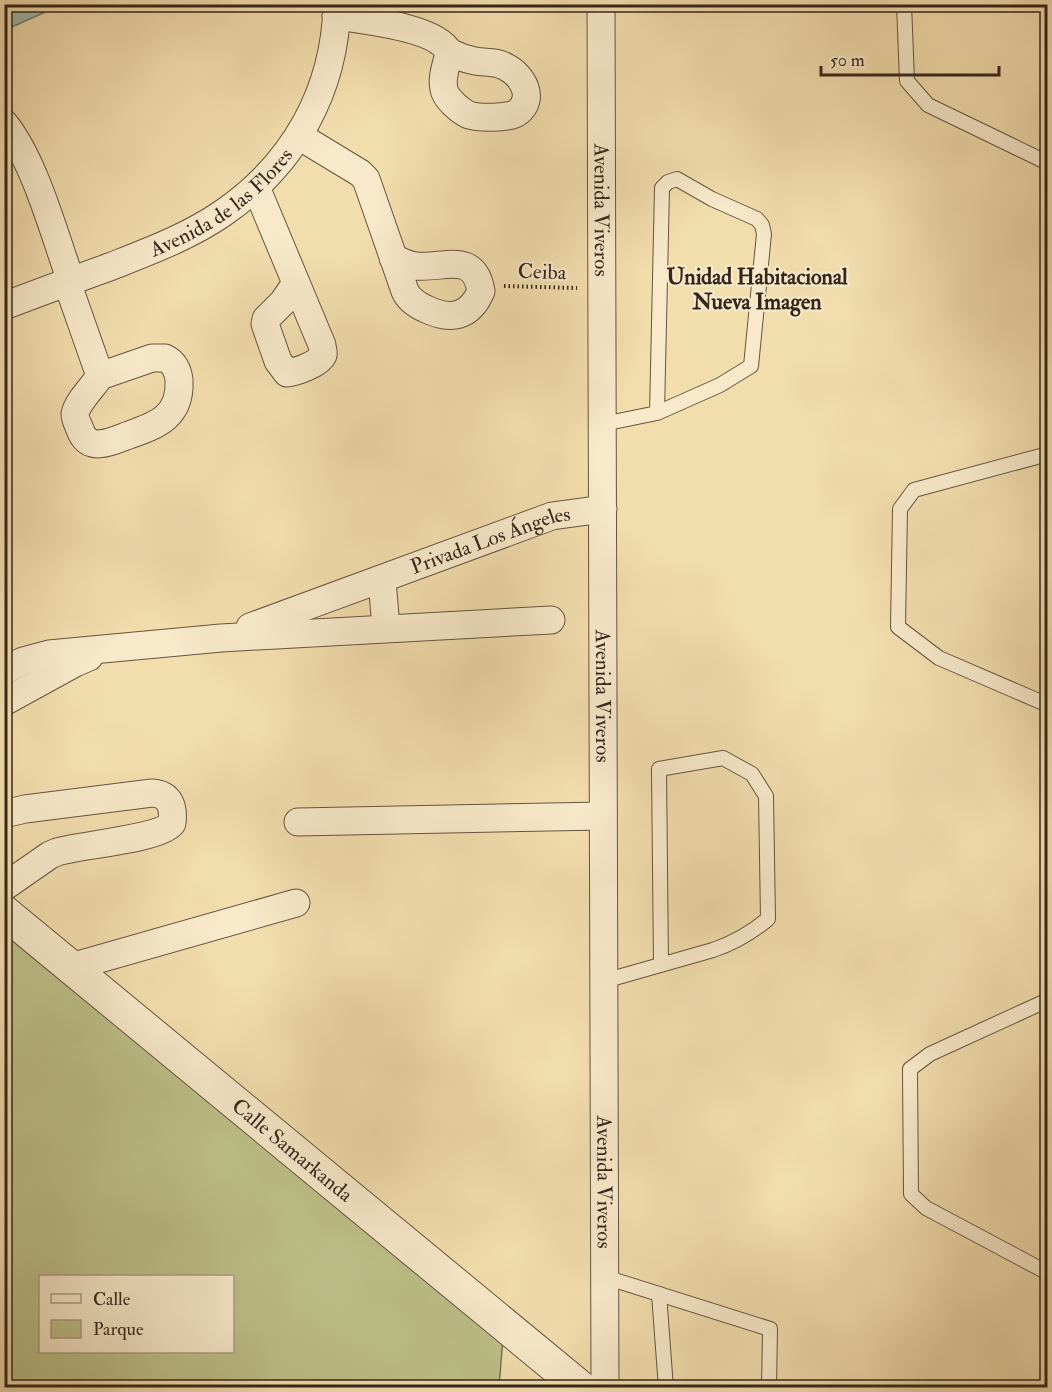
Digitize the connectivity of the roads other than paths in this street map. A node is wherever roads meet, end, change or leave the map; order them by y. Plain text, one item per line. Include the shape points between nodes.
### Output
1 (601, 4) edge
2 (904, 4) edge
3 (337, 10) edge
4 (448, 52) dead end
5 (4, 123) edge
6 (299, 136) junction
7 (1047, 164) edge
8 (255, 187) junction
9 (393, 258) junction
10 (69, 282) junction
11 (296, 283) dead end
12 (4, 306) edge
13 (100, 375) dead end
14 (657, 413) junction
15 (603, 424) junction
16 (1047, 454) edge
17 (603, 509) junction
18 (382, 580) junction
19 (551, 620) dead end
20 (386, 628) junction
21 (221, 638) junction
22 (116, 648) junction
23 (4, 670) edge
24 (4, 702) edge
25 (1047, 705) edge
26 (4, 814) edge
27 (603, 816) junction
28 (298, 822) dead end
29 (4, 887) edge
30 (296, 903) dead end
31 (4, 912) edge
32 (661, 965) junction
33 (71, 968) junction
34 (604, 981) junction
35 (1047, 1000) edge
36 (1047, 1273) edge
37 (605, 1277) junction
38 (659, 1294) junction
39 (581, 1388) edge
40 (605, 1388) edge
41 (666, 1388) edge
42 (769, 1388) edge

1 - 15 street, Avenida Viveros
2 - 7 lane via 907,81 927,105
3 - 4 street via 435,39
3 - 6 street, Avenida de las Flores via 322,88
5 - 10 street via 32,172
6 - 8 street, Avenida de las Flores
6 - 9 street via 364,176
8 - 10 street, Avenida de las Flores via 223,214 190,232
8 - 11 street
9 - 9 street via 407,295 420,306 444,316 471,308 480,294 477,274 465,266 418,266
10 - 12 street, Avenida de las Flores
10 - 13 street
14 - 14 lane via 720,385 751,366 764,234 757,219 677,179 662,188
14 - 15 lane
15 - 17 street, Avenida Viveros
16 - 25 lane via 914,490 900,509 898,627 939,658
17 - 18 street, Privada Los Ángeles via 552,516
17 - 27 street, Avenida Viveros
18 - 20 street
18 - 21 street, Privada Los Ángeles
19 - 20 street, Privada Los Ángeles
20 - 21 street, Privada Los Ángeles
21 - 22 street, Privada Los Ángeles
22 - 23 street, Privada Los Ángeles via 49,654
22 - 24 street, Privada Los Ángeles via 75,663
26 - 29 street via 152,793 164,795 173,813 172,823 166,829 57,852
27 - 28 street
27 - 34 street, Avenida Viveros
30 - 33 street
31 - 33 street, Calle Samarkanda
32 - 32 lane via 724,946 768,919 766,796 752,774 723,758 659,769
32 - 34 lane
33 - 39 street, Calle Samarkanda
34 - 37 street, Avenida Viveros
35 - 36 lane via 930,1054 910,1069 911,1194 926,1208
37 - 38 lane
37 - 40 street, Avenida Viveros
38 - 41 lane
38 - 42 lane via 770,1329

